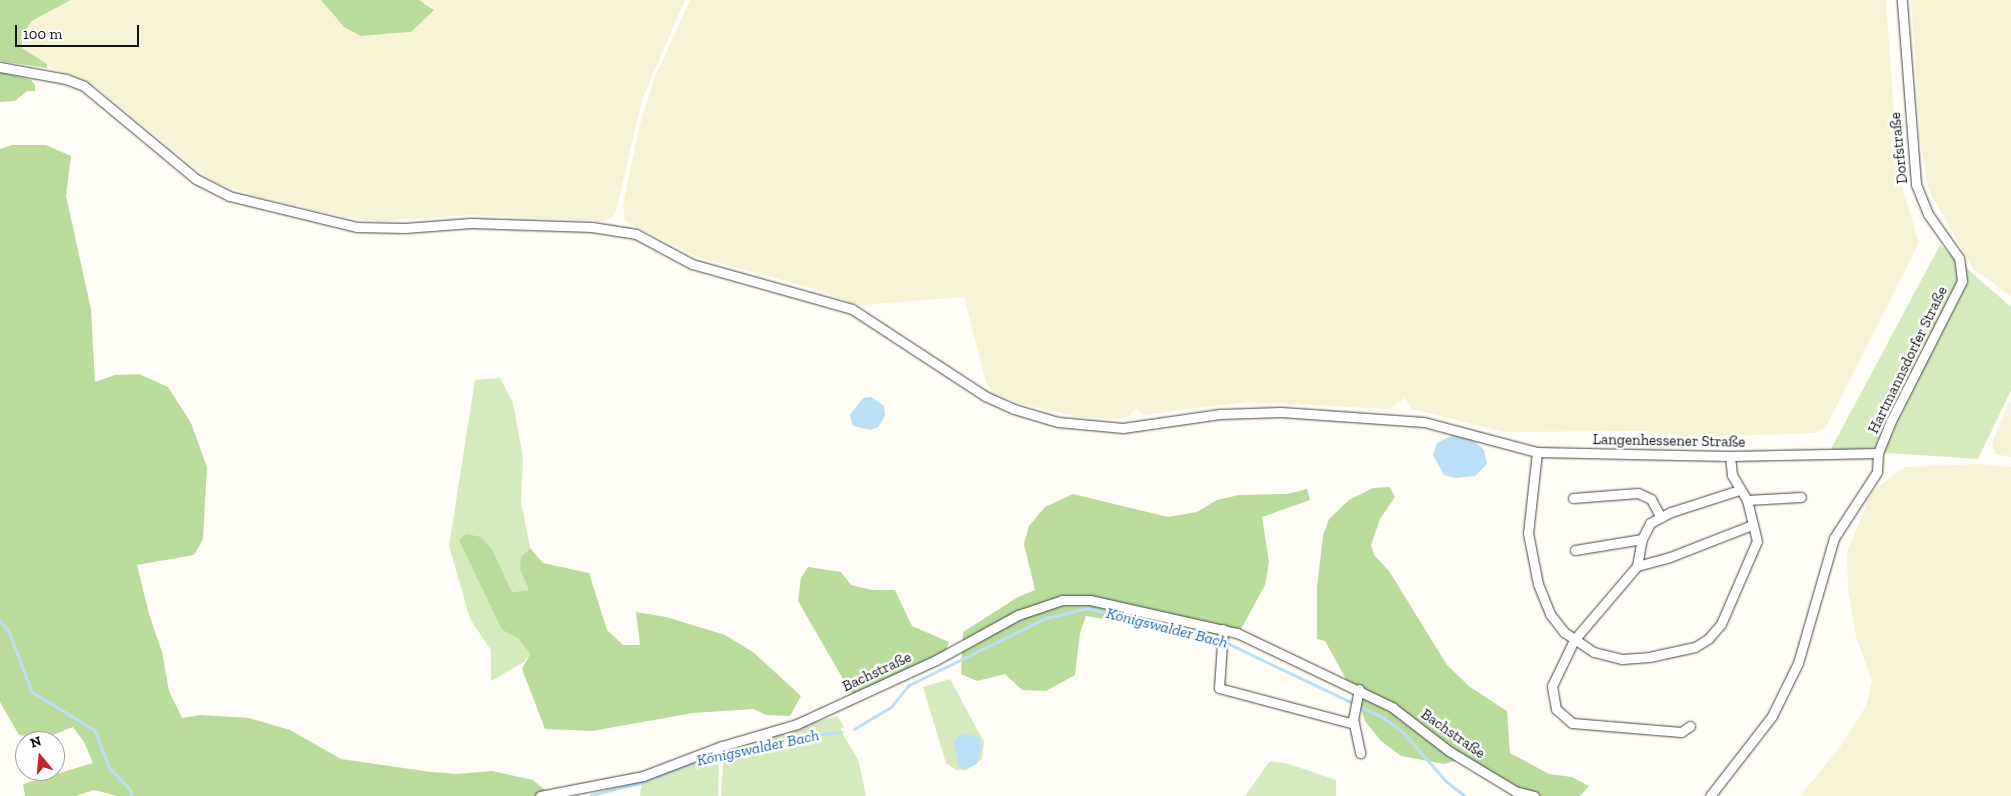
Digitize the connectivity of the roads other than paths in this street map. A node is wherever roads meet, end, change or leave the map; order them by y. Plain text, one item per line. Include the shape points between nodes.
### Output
1 (1902, 0) edge
2 (0, 67) edge
3 (1962, 281) joint
4 (1537, 452) junction
5 (1878, 453) junction
6 (1730, 456) junction
7 (1738, 490) junction
8 (1573, 498) dead end
9 (1801, 498) dead end
10 (1747, 500) junction
11 (1660, 516) junction
12 (1752, 525) junction
13 (1642, 538) junction
14 (1575, 550) dead end
15 (1637, 566) junction
16 (1222, 632) junction
17 (1574, 640) junction
18 (1359, 689) junction
19 (1354, 724) junction
20 (1690, 726) dead end
21 (1360, 753) dead end
22 (540, 796) edge
23 (1534, 796) edge
24 (1710, 796) edge

1 - 3 street, Dorfstraße via 1916,184 1928,214 1959,258
2 - 4 street, Langenhessener Straße via 66,79 84,86 196,179 229,196 357,227 405,228 471,223 592,227 636,234 692,264 852,309 985,396 1035,416 1089,427 1122,428 1262,411 1411,420
3 - 5 street, Hartmannsdorfer Straße via 1920,360
4 - 6 street, Langenhessener Straße
4 - 17 street via 1529,511 1531,560 1550,614
5 - 6 street, Langenhessener Straße
5 - 24 street, Hartmannsdorfer Straße via 1877,472 1834,538 1798,663 1772,716
6 - 7 street
7 - 10 street
7 - 11 street
8 - 11 street via 1638,493 1651,499
9 - 10 street
10 - 12 street
11 - 13 street via 1650,523
12 - 15 street
12 - 17 street via 1757,541 1747,567 1721,624 1708,639 1681,651 1622,659 1594,652
13 - 14 street
13 - 15 street
15 - 17 street
16 - 18 street, Bachstraße
16 - 19 street via 1218,688
16 - 22 street, Bachstraße via 1090,600 1062,600 1018,615 936,660 797,724 722,746 642,776
17 - 20 street via 1552,686 1553,703 1567,721 1604,728 1681,732
18 - 19 street
18 - 23 street, Bachstraße via 1392,707 1474,766 1515,791
19 - 21 street

